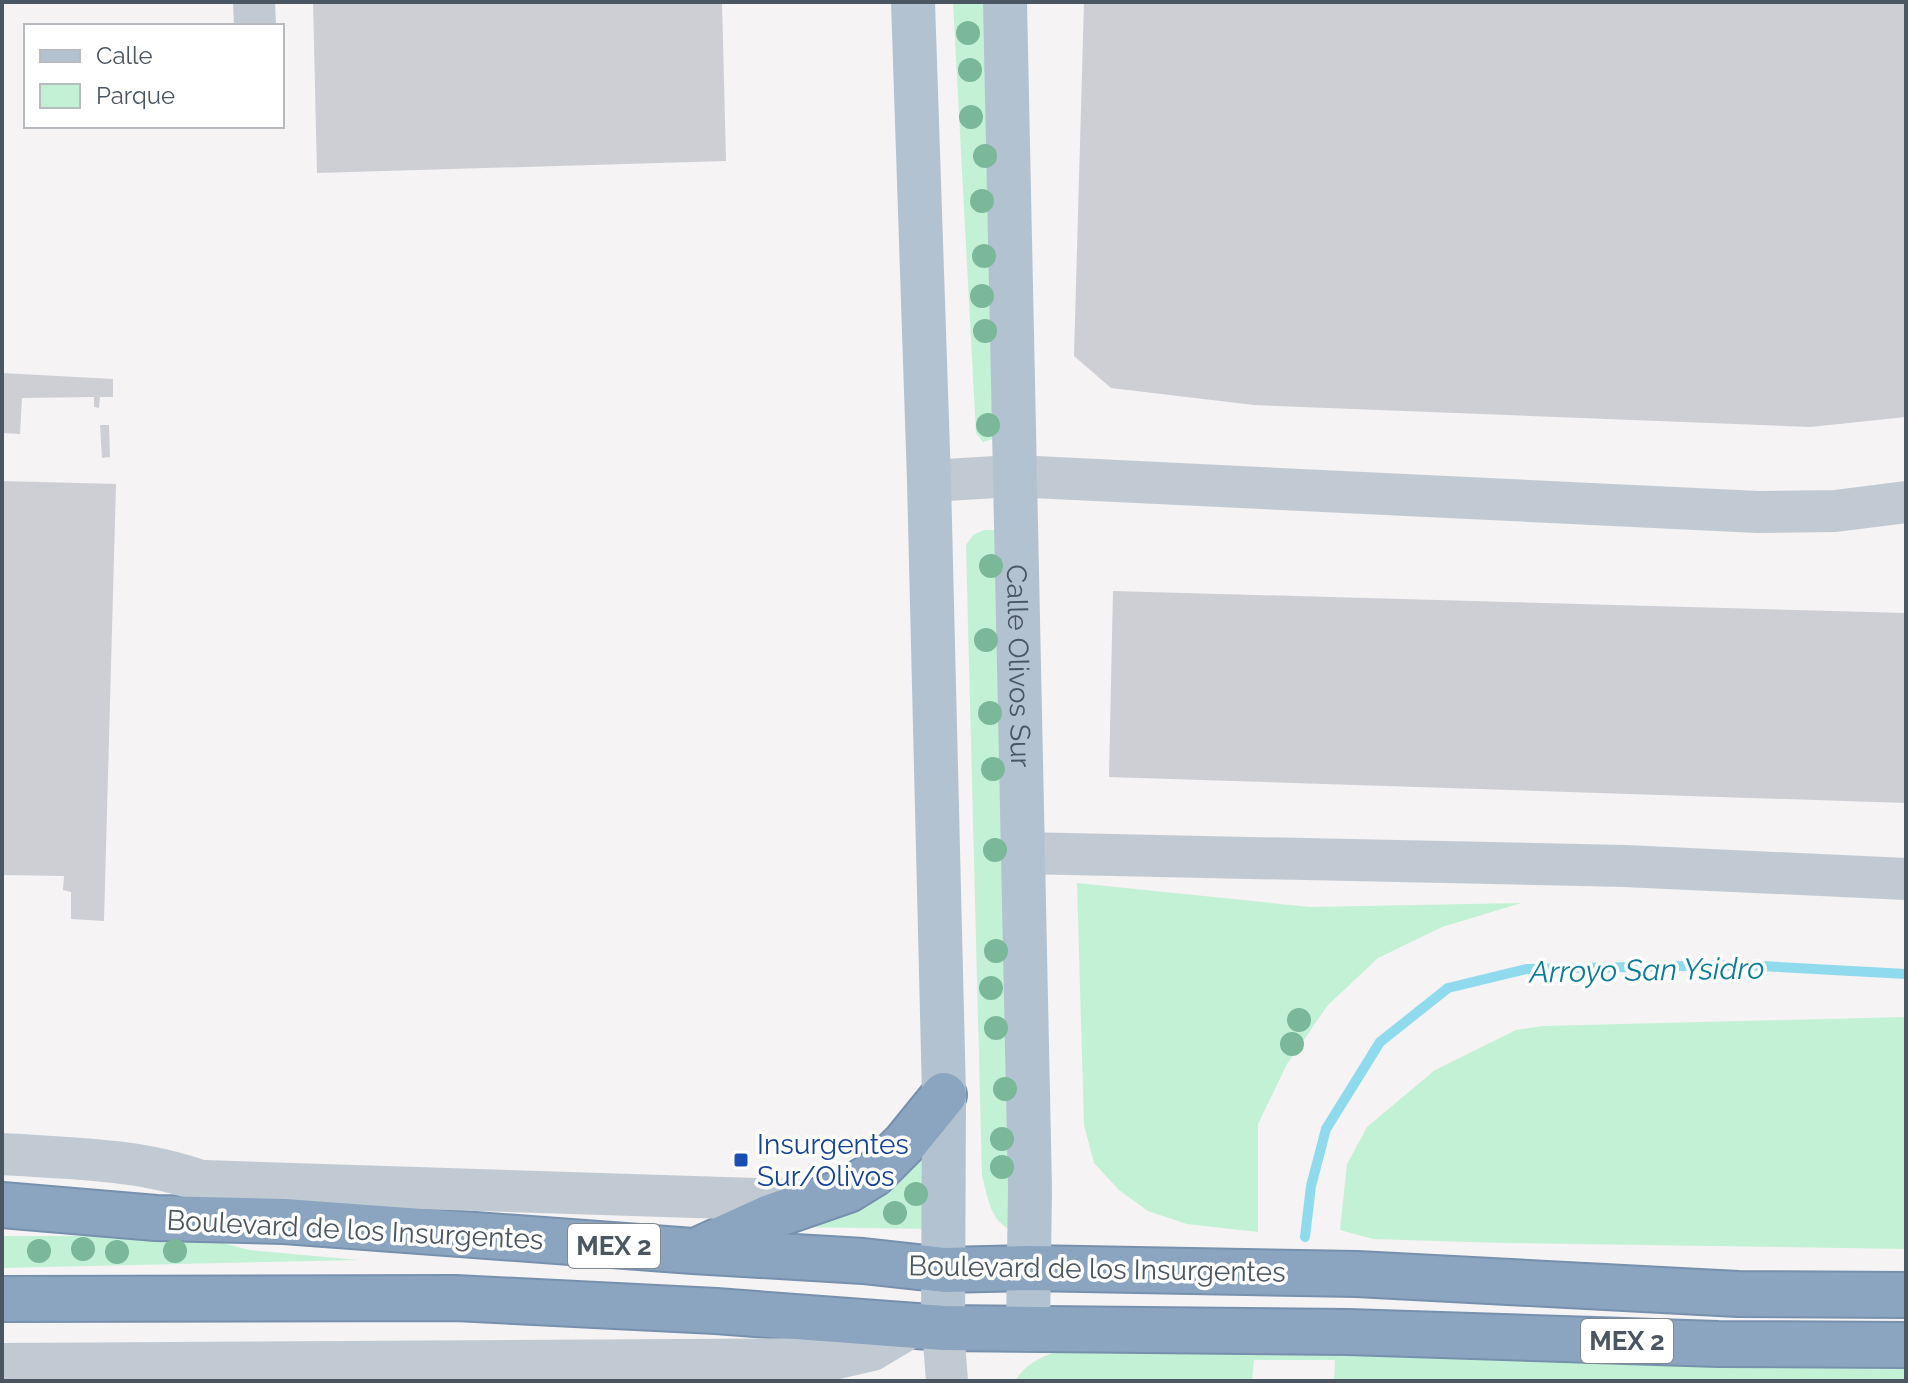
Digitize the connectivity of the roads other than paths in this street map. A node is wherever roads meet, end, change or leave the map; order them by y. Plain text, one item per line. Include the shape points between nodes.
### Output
1 (254, 2) edge
2 (913, 2) edge
3 (1005, 2) edge
4 (255, 24) edge
5 (1013, 476) junction
6 (929, 481) junction
7 (1906, 502) edge
8 (1022, 853) junction
9 (1906, 879) edge
10 (944, 1095) junction
11 (2, 1154) edge
12 (204, 1181) junction
13 (819, 1201) junction
14 (2, 1205) edge
15 (284, 1221) junction
16 (693, 1251) junction
17 (1028, 1268) junction
18 (945, 1270) junction
19 (1906, 1295) edge
20 (2, 1299) edge
21 (1028, 1329) junction
22 (1906, 1345) edge
23 (935, 1356) edge
24 (27, 1370) edge
25 (722, 1371) edge

1 - 4 street
2 - 6 main road
3 - 5 main road, Calle Olivos Sur
5 - 6 street
5 - 7 street via 1758,512 1835,511
5 - 8 main road, Calle Olivos Sur
6 - 10 main road
8 - 9 street via 1625,866
8 - 17 main road, Calle Olivos Sur
10 - 13 highway via 874,1174
10 - 18 main road
11 - 12 street via 151,1166
12 - 13 street
12 - 15 street
13 - 16 highway
14 - 15 highway, Boulevard de los Insurgentes / MEX 2 via 156,1218
15 - 16 highway, Boulevard de los Insurgentes / MEX 2
16 - 18 highway, Boulevard de los Insurgentes / MEX 2
17 - 18 highway, Boulevard de los Insurgentes / MEX 2
17 - 19 highway, Boulevard de los Insurgentes / MEX 2 via 1357,1274 1738,1294
17 - 21 main road, Calle Olivos Sur
18 - 23 main road
20 - 23 highway, MEX 2 via 455,1298 716,1311
21 - 22 highway, MEX 2
21 - 23 highway, MEX 2
23 - 25 street via 872,1350
24 - 25 street

